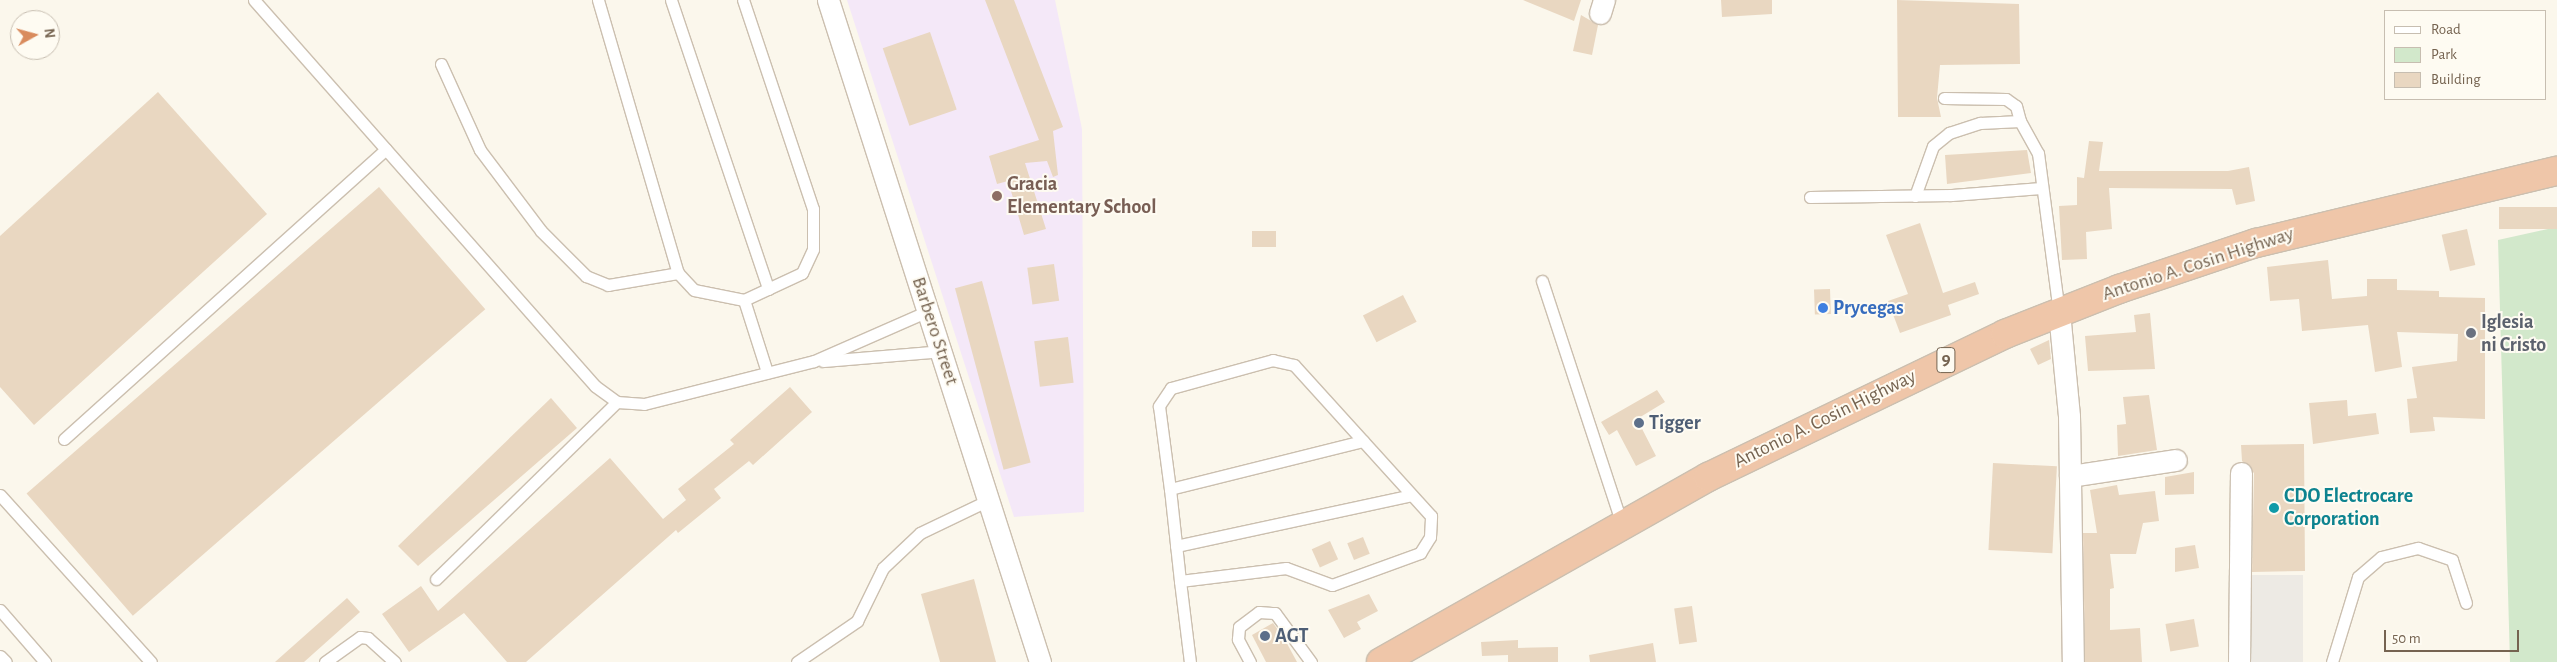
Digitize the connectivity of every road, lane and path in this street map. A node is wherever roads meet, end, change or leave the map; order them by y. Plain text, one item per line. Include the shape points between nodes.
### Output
1 (254, 0) edge
2 (598, 0) edge
3 (671, 0) edge
4 (743, 0) edge
5 (828, 0) edge
6 (441, 64) dead end
7 (1944, 98) dead end
8 (2020, 121) junction
9 (386, 149) junction
10 (2557, 171) edge
11 (2042, 188) junction
12 (1915, 196) junction
13 (1810, 197) dead end
14 (678, 272) junction
15 (1542, 281) dead end
16 (768, 289) junction
17 (744, 300) junction
18 (928, 310) junction
19 (2059, 312) junction
20 (941, 351) junction
21 (814, 361) junction
22 (767, 372) junction
23 (617, 402) junction
24 (64, 439) dead end
25 (1363, 441) junction
26 (2176, 460) dead end
27 (2241, 473) dead end
28 (2070, 476) junction
29 (1170, 489) junction
30 (0, 495) edge
31 (1412, 495) junction
32 (991, 499) junction
33 (1622, 525) junction
34 (1176, 546) junction
35 (436, 579) dead end
36 (1180, 581) junction
37 (2466, 602) dead end
38 (0, 610) edge
39 (0, 656) edge
40 (6, 662) edge
41 (45, 662) edge
42 (151, 662) edge
43 (325, 662) edge
44 (395, 662) edge
45 (797, 662) edge
46 (1040, 662) edge
47 (1190, 662) edge
48 (1250, 662) edge
49 (1311, 662) edge
50 (1381, 662) edge
51 (2074, 662) edge
52 (2240, 662) edge
53 (2332, 662) edge

1 - 9 lane
2 - 14 lane
3 - 16 lane
4 - 16 lane via 813,209 813,249 802,274
5 - 18 street, Barbero Street
6 - 14 lane via 480,150 541,230 586,276 608,285
7 - 8 lane via 2006,99 2016,106
8 - 11 lane via 2038,154
8 - 12 lane via 1980,123 1949,133 1934,146
9 - 23 lane via 595,386
9 - 24 lane
10 - 19 highway, Antonio A. Cosin Highway / 9 via 2256,243
11 - 12 lane
11 - 19 lane
12 - 13 lane
14 - 17 lane via 694,290
15 - 33 lane
16 - 17 lane
17 - 22 lane
18 - 20 street, Barbero Street
18 - 21 lane
19 - 28 street
19 - 33 highway, Antonio A. Cosin Highway / 9 via 1879,391
20 - 21 lane
20 - 32 street, Barbero Street
21 - 22 lane
22 - 23 lane via 644,404
23 - 35 lane
25 - 29 lane
25 - 29 lane via 1294,365 1273,360 1171,388 1159,406
25 - 31 lane
26 - 28 street
27 - 52 street
28 - 51 street
29 - 34 lane
30 - 42 lane
31 - 34 lane
31 - 36 lane via 1431,516 1430,537 1420,553 1332,585 1286,568
32 - 45 lane via 920,533 883,568 857,621
32 - 46 street, Barbero Street
33 - 50 highway, Antonio A. Cosin Highway / 9
34 - 36 lane
36 - 47 lane
37 - 53 lane via 2452,560 2418,548 2381,557 2358,577
38 - 41 lane
39 - 40 lane
43 - 44 lane via 360,637 368,638
48 - 49 lane via 1238,639 1239,626 1259,612 1275,613

